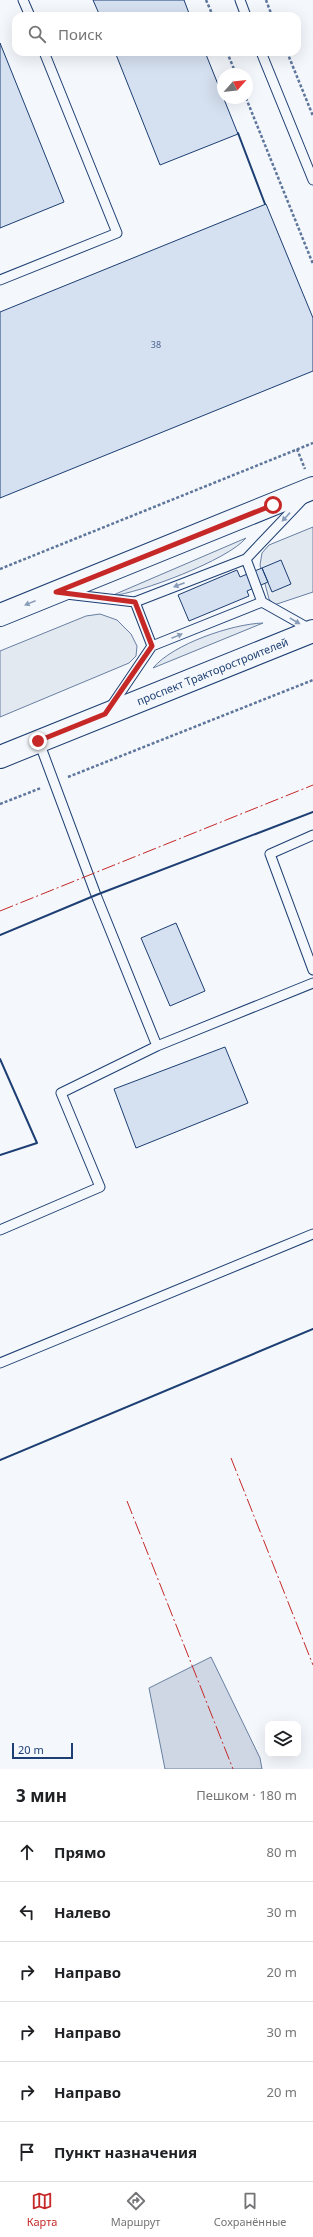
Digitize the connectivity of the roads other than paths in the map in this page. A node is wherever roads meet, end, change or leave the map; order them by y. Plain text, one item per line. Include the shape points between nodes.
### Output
1 (23, 0) edge
2 (240, 0) edge
3 (28, 12) edge
4 (244, 12) edge
5 (46, 56) edge
6 (263, 56) edge
7 (313, 180) edge
8 (0, 280) edge
9 (311, 483) edge
10 (246, 560) junction
11 (56, 592) junction
12 (135, 602) junction
13 (262, 602) junction
14 (0, 615) edge
15 (313, 631) edge
16 (152, 646) junction
17 (105, 714) junction
18 (38, 741) junction
19 (0, 757) edge
20 (313, 835) edge
21 (313, 970) edge
22 (313, 983) edge
23 (157, 1046) junction
24 (0, 1230) edge
25 (313, 1234) edge
26 (0, 1363) edge

1 - 3 lane
2 - 4 lane
5 - 8 lane via 117,233
6 - 7 lane
9 -> 10 lane
9 - 11 main road
10 -> 12 lane
10 - 13 lane
11 - 12 lane
11 -> 14 main road
12 - 16 lane
13 -> 15 lane
16 -> 13 lane
15 - 17 main road, проспект Тракторостроителей
16 - 17 lane
17 - 18 main road, проспект Тракторостроителей
18 - 19 main road, проспект Тракторостроителей
18 - 23 lane
20 - 21 lane via 270,854
22 - 23 lane
23 - 24 lane via 61,1093 100,1187
25 - 26 lane

